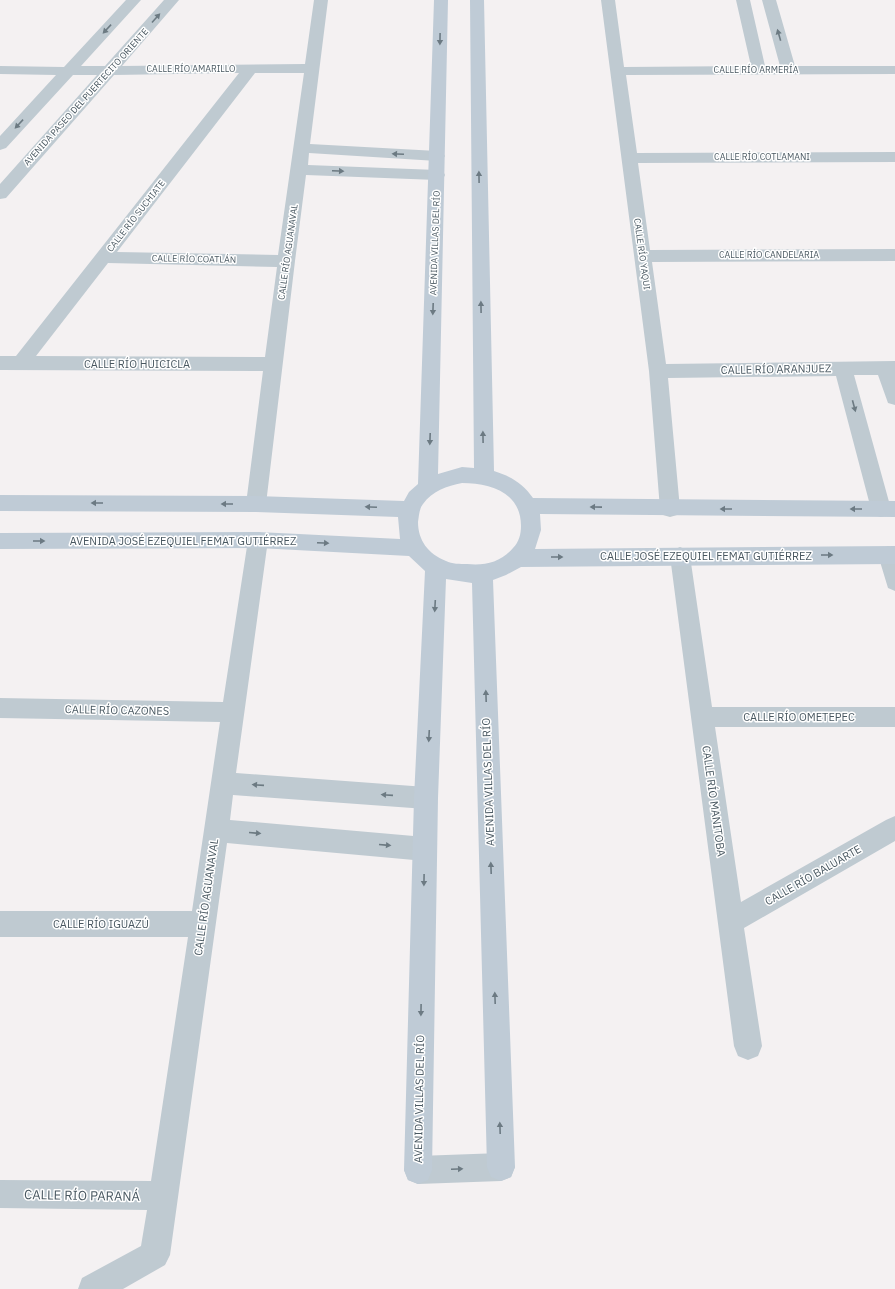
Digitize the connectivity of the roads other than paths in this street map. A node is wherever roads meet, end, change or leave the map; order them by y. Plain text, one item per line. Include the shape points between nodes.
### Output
1 (134, 0) edge
2 (172, 0) edge
3 (321, 0) edge
4 (441, 0) edge
5 (477, 0) edge
6 (608, 0) edge
7 (742, 0) edge
8 (769, 0) edge
9 (251, 68) junction
10 (313, 68) junction
11 (111, 69) junction
12 (0, 70) edge
13 (759, 70) junction
14 (789, 70) junction
15 (895, 70) edge
16 (68, 71) junction
17 (618, 71) junction
18 (0, 145) edge
19 (302, 148) junction
20 (437, 156) junction
21 (895, 157) edge
22 (629, 158) junction
23 (300, 170) junction
24 (437, 175) junction
25 (0, 194) edge
26 (895, 255) edge
27 (642, 256) junction
28 (103, 257) junction
29 (286, 261) junction
30 (0, 363) edge
31 (21, 363) junction
32 (274, 364) junction
33 (843, 368) junction
34 (890, 368) edge
35 (658, 371) junction
36 (895, 398) edge
37 (484, 476) junction
38 (428, 486) junction
39 (0, 503) edge
40 (256, 504) junction
41 (527, 506) junction
42 (410, 508) junction
43 (670, 509) junction
44 (888, 509) edge
45 (258, 540) junction
46 (0, 541) edge
47 (414, 548) junction
48 (891, 555) edge
49 (680, 556) junction
50 (518, 558) junction
51 (436, 567) junction
52 (482, 574) junction
53 (895, 582) edge
54 (0, 708) edge
55 (233, 712) junction
56 (702, 716) junction
57 (895, 717) edge
58 (223, 783) junction
59 (426, 798) junction
60 (895, 828) edge
61 (216, 830) junction
62 (425, 848) junction
63 (731, 922) junction
64 (0, 924) edge
65 (202, 924) junction
66 (748, 1046) dead end
67 (0, 1194) edge
68 (163, 1196) junction
69 (93, 1289) edge

1 -> 16 street
11 -> 2 street, AVENIDA PASEO DEL PUERTECITO ORIENTE
3 - 10 street, CALLE RÍO AGUANAVAL
4 -> 20 street, AVENIDA VILLAS DEL RÍO
37 -> 5 street
6 - 17 street, CALLE RÍO YAQUI
7 - 13 street
14 -> 8 street
9 - 10 street, CALLE RÍO AMARILLO
9 - 11 street, CALLE RÍO AMARILLO
9 - 28 street, CALLE RÍO SUCHIATE
10 - 19 street, CALLE RÍO AGUANAVAL
11 - 16 street, CALLE RÍO AMARILLO
11 - 25 street, AVENIDA PASEO DEL PUERTECITO ORIENTE
12 - 16 street, CALLE RÍO AMARILLO
13 - 14 street, CALLE RÍO ARMERÍA
13 - 17 street, CALLE RÍO ARMERÍA
14 - 15 street, CALLE RÍO ARMERÍA
16 -> 18 street
17 - 22 street, CALLE RÍO YAQUI
20 -> 19 street
19 - 23 street, CALLE RÍO AGUANAVAL
20 - 24 street, AVENIDA VILLAS DEL RÍO
21 - 22 street, CALLE RÍO COTLAMANI
22 - 27 street, CALLE RÍO YAQUI
23 -> 24 street
23 - 29 street, CALLE RÍO AGUANAVAL
24 -> 38 street, AVENIDA VILLAS DEL RÍO
26 - 27 street, CALLE RÍO CANDELARIA
27 - 35 street, CALLE RÍO YAQUI
28 - 29 street, CALLE RÍO COATLÁN
28 - 31 street, CALLE RÍO SUCHIATE
29 - 32 street, CALLE RÍO AGUANAVAL
30 - 31 street, CALLE RÍO HUICICLA
31 - 32 street, CALLE RÍO HUICICLA
32 - 40 street, CALLE RÍO AGUANAVAL
33 - 34 street, CALLE RÍO ARANJUEZ
33 - 35 street, CALLE RÍO ARANJUEZ
33 -> 44 street
34 - 36 street
35 - 43 street, CALLE RÍO YAQUI
37 - 38 street, CALLE JOSÉ EZEQUIEL FEMAT GUTIÉRREZ via 462,474 444,478
37 - 41 street, CALLE JOSÉ EZEQUIEL FEMAT GUTIÉRREZ via 504,483 519,495
38 - 42 street, CALLE JOSÉ EZEQUIEL FEMAT GUTIÉRREZ
40 -> 39 street
42 -> 40 street
43 -> 41 street
41 - 50 street, CALLE JOSÉ EZEQUIEL FEMAT GUTIÉRREZ via 532,530 526,547
42 - 47 street, CALLE JOSÉ EZEQUIEL FEMAT GUTIÉRREZ via 407,520 408,534
44 -> 43 street
46 -> 45 street, AVENIDA JOSÉ EZEQUIEL FEMAT GUTIÉRREZ
45 -> 47 street, AVENIDA JOSÉ EZEQUIEL FEMAT GUTIÉRREZ
45 - 55 street, CALLE RÍO AGUANAVAL
47 - 51 street, CALLE JOSÉ EZEQUIEL FEMAT GUTIÉRREZ
49 -> 48 street, CALLE JOSÉ EZEQUIEL FEMAT GUTIÉRREZ
48 - 53 street
50 -> 49 street, CALLE JOSÉ EZEQUIEL FEMAT GUTIÉRREZ
49 - 56 street, CALLE RÍO MANITOBA
50 - 52 street, CALLE JOSÉ EZEQUIEL FEMAT GUTIÉRREZ via 508,565
51 - 52 street, CALLE JOSÉ EZEQUIEL FEMAT GUTIÉRREZ via 453,573
51 -> 59 street, AVENIDA VILLAS DEL RÍO
62 -> 52 street, AVENIDA VILLAS DEL RÍO via 418,1170 501,1167
54 - 55 street, CALLE RÍO CAZONES
55 - 58 street, CALLE RÍO AGUANAVAL
56 - 57 street, CALLE RÍO OMETEPEC
56 - 63 street, CALLE RÍO MANITOBA
59 -> 58 street
58 - 61 street, CALLE RÍO AGUANAVAL
59 - 62 street, AVENIDA VILLAS DEL RÍO
60 - 63 street, CALLE RÍO BALUARTE
61 -> 62 street
61 - 65 street, CALLE RÍO AGUANAVAL
63 - 66 street, CALLE RÍO MANITOBA
64 - 65 street, CALLE RÍO IGUAZÚ
65 - 68 street, CALLE RÍO AGUANAVAL
67 - 68 street, CALLE RÍO PARANÁ
68 - 69 street, CALLE RÍO AGUANAVAL via 155,1255

